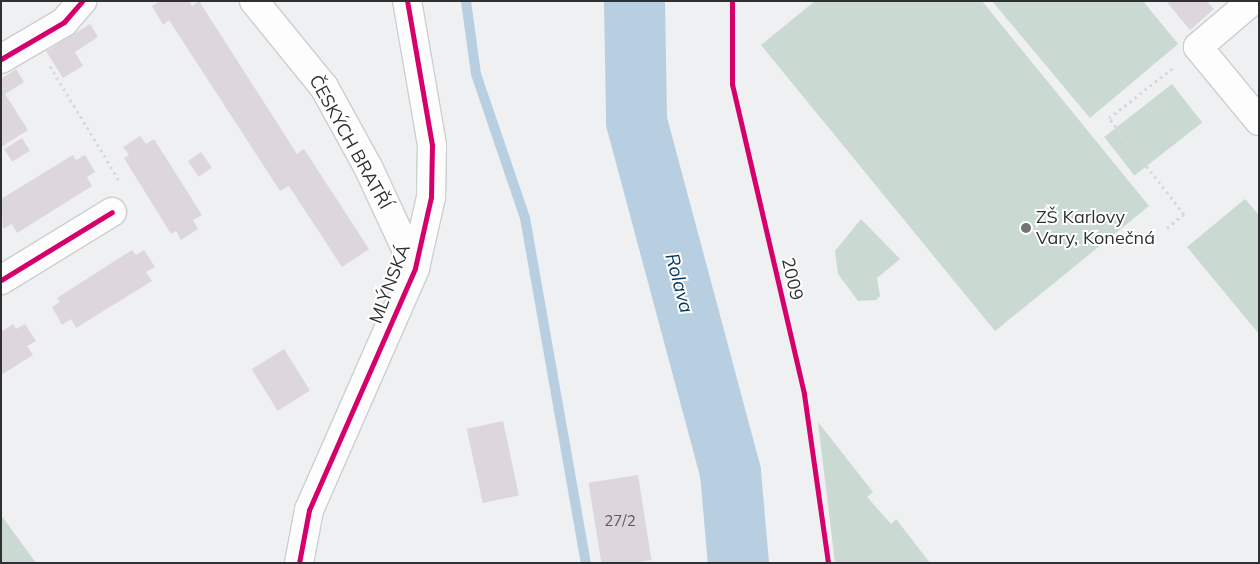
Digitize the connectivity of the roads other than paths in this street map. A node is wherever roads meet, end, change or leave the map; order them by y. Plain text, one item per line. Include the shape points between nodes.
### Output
1 (82, 1) edge
2 (254, 1) edge
3 (407, 1) edge
4 (1252, 1) edge
5 (1, 59) edge
6 (1259, 121) edge
7 (112, 212) road end
8 (415, 268) junction
9 (1, 280) edge
10 (299, 563) edge

1 - 5 street via 64,22
2 - 8 street, ČESKÝCH BRATŘÍ via 324,87 369,169
3 - 8 street, MLÝNSKÁ via 432,145 431,197
4 - 6 street via 1198,47
7 - 9 street
8 - 10 street, MLÝNSKÁ via 309,510

